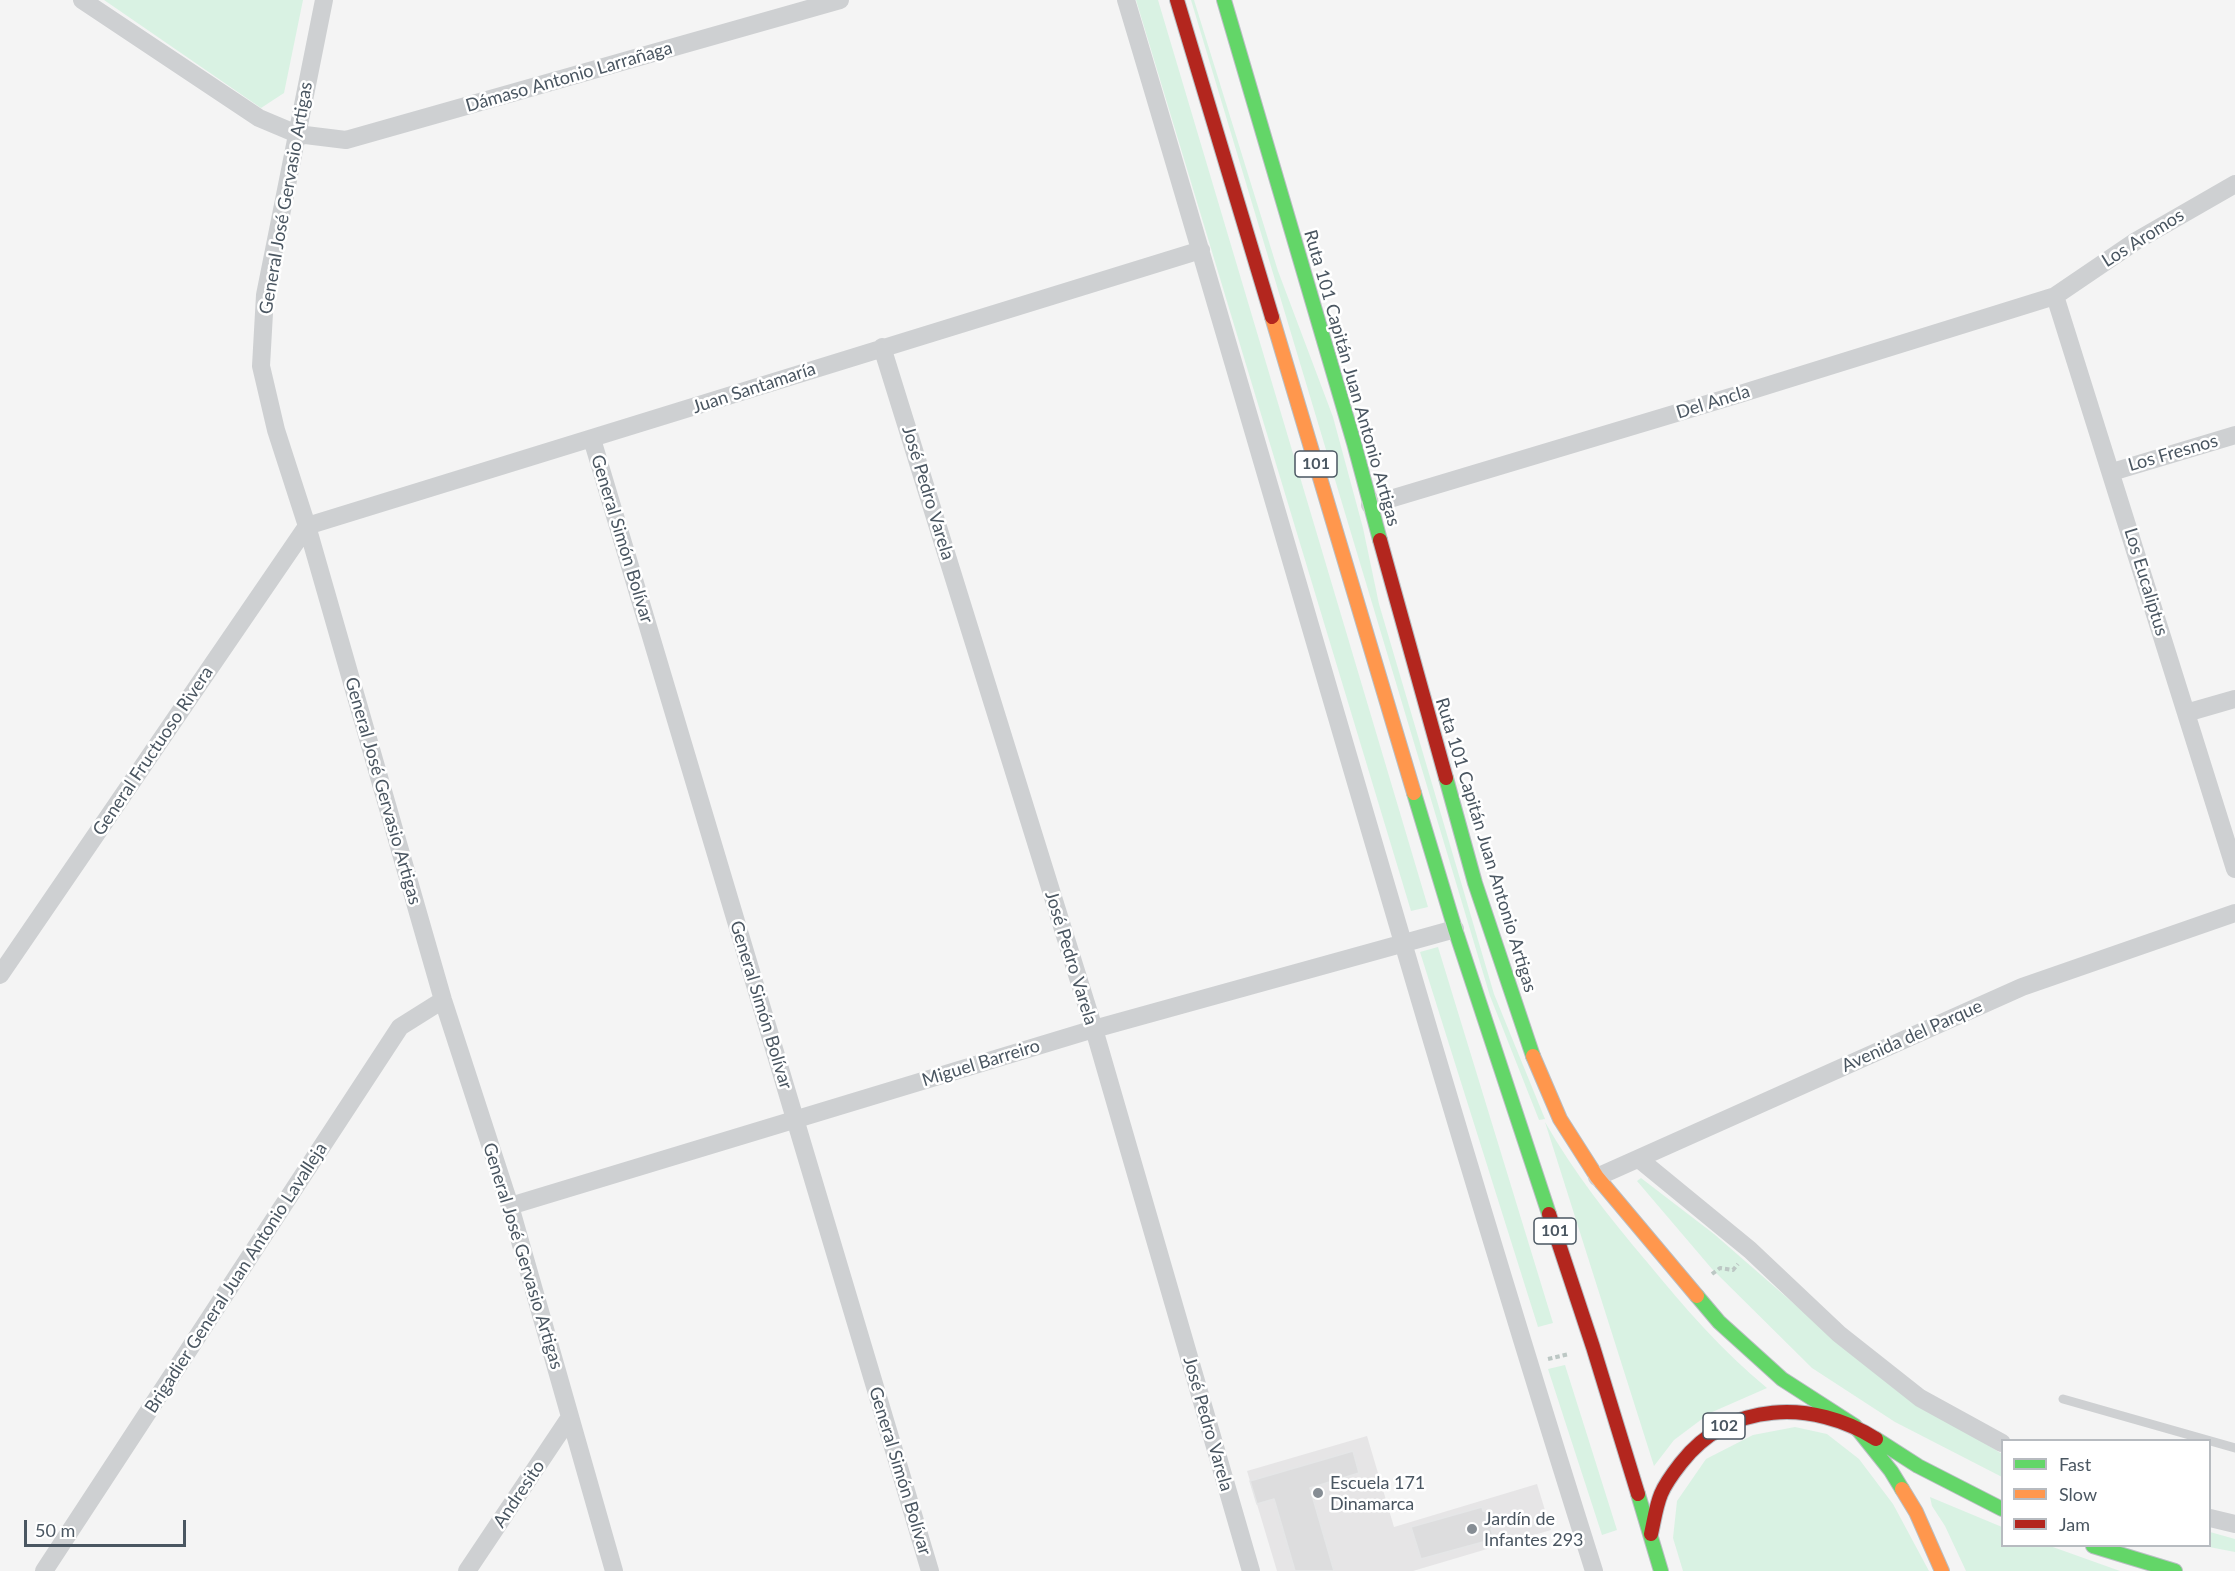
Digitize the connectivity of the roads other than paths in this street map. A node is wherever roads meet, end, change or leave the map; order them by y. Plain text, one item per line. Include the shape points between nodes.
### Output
1 (82, 0) edge
2 (324, 0) edge
3 (840, 0) edge
4 (1126, 0) edge
5 (1177, 0) edge
6 (1224, 0) edge
7 (297, 134) junction
8 (2235, 184) edge
9 (1201, 250) junction
10 (2055, 296) junction
11 (882, 347) junction
12 (2235, 435) edge
13 (592, 439) junction
14 (2112, 472) junction
15 (1370, 505) junction
16 (307, 526) junction
17 (2235, 699) edge
18 (2186, 713) junction
19 (2235, 869) edge
20 (2235, 914) edge
21 (1455, 929) junction
22 (1402, 943) junction
23 (0, 975) edge
24 (443, 1000) junction
25 (1094, 1029) junction
26 (795, 1120) junction
27 (1639, 1159) junction
28 (1597, 1177) junction
29 (510, 1206) junction
30 (2063, 1399) dead end
31 (570, 1417) junction
32 (1855, 1426) junction
33 (2203, 1439) edge
34 (2211, 1441) edge
35 (2001, 1442) edge
36 (2235, 1448) edge
37 (2001, 1508) edge
38 (2211, 1518) edge
39 (2235, 1524) edge
40 (1651, 1534) junction
41 (2098, 1547) edge
42 (44, 1571) edge
43 (467, 1571) edge
44 (614, 1571) edge
45 (930, 1571) edge
46 (1251, 1571) edge
47 (1594, 1571) edge
48 (1661, 1571) edge
49 (1942, 1571) edge
50 (2175, 1571) edge

1 - 7 street, Dámaso Antonio Larrañaga via 259,118
2 - 7 street, General José Gervasio Artigas
3 - 7 street, Dámaso Antonio Larrañaga via 346,140
4 - 9 street
5 - 21 highway, 101
6 - 15 highway, Ruta 101 Capitán Juan Antonio Artigas / 101
7 - 16 street, General José Gervasio Artigas via 265,294 261,366 276,430
8 - 10 street, Los Aromos via 2136,241
9 - 11 street, Juan Santamaría
9 - 22 street
10 - 14 street, Los Eucaliptus
10 - 15 street, Del Ancla
11 - 13 street, Juan Santamaría
11 - 25 street, José Pedro Varela
12 - 14 street, Los Fresnos
13 - 16 street, Juan Santamaría
13 - 26 street, General Simón Bolívar
14 - 18 street, Los Eucaliptus
15 - 28 highway, Ruta 101 Capitán Juan Antonio Artigas / 101 via 1472,872 1528,1044 1560,1119
16 - 23 street, General Fructuoso Rivera
16 - 24 street, General José Gervasio Artigas
17 - 18 street
18 - 19 street, Los Eucaliptus
20 - 27 street, Avenida del Parque via 2022,987
21 - 22 street, Miguel Barreiro
21 - 40 highway, 101
22 - 25 street, Miguel Barreiro
22 - 47 street
24 - 29 street, General José Gervasio Artigas
24 - 42 street, Brigadier General Juan Antonio Lavalleja via 400,1027
25 - 26 street, Miguel Barreiro
25 - 46 street, José Pedro Varela
26 - 29 street, Miguel Barreiro
26 - 45 street, General Simón Bolívar
27 - 28 street, Avenida del Parque
27 - 35 street via 1750,1250 1839,1334 1920,1398
28 - 32 highway, Ruta 101 Capitán Juan Antonio Artigas / 101 via 1719,1322 1782,1379
29 - 31 street, General José Gervasio Artigas
30 - 33 lane
31 - 43 street, Andresito
31 - 44 street, General José Gervasio Artigas
32 - 37 highway, 102 via 1918,1466
32 - 40 highway, 102 via 1786,1411 1756,1415 1720,1427 1694,1446 1671,1476 1661,1494
32 - 49 highway, Ruta 101 Capitán Juan Antonio Artigas / 101 via 1891,1471 1916,1512
34 - 36 lane
38 - 39 street
40 - 48 highway, 101
41 - 50 highway

